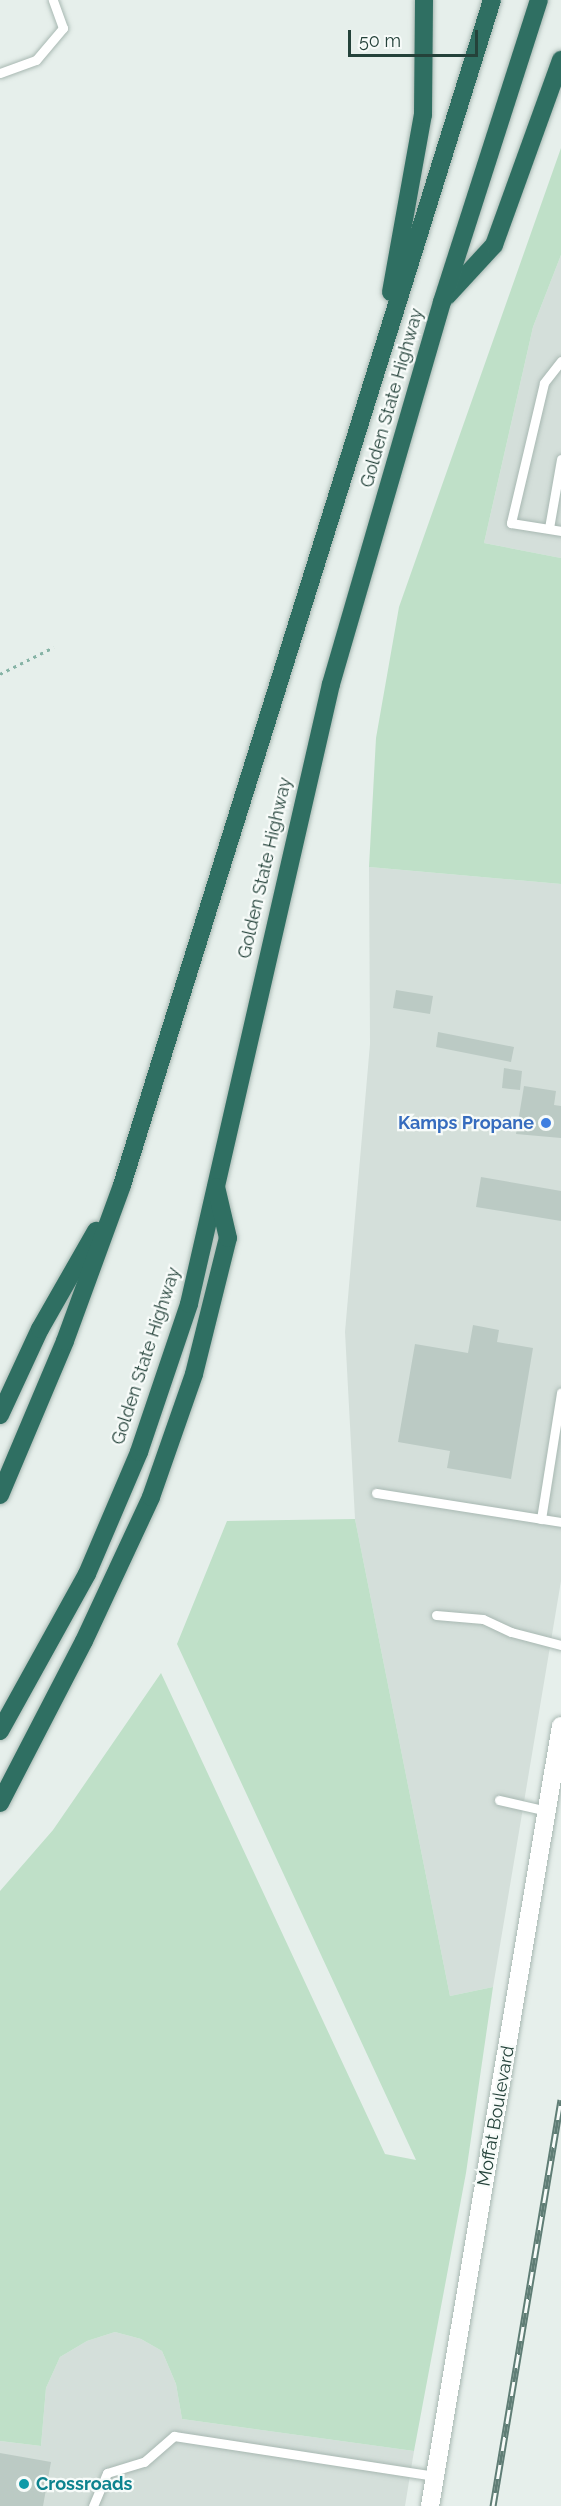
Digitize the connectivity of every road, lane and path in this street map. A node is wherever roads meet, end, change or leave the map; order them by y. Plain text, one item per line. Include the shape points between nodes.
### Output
1 (53, 0) edge
2 (424, 0) edge
3 (492, 0) edge
4 (540, 0) edge
5 (561, 60) edge
6 (0, 73) edge
7 (442, 302) junction
8 (561, 361) edge
9 (376, 372) junction
10 (561, 459) edge
11 (549, 528) junction
12 (561, 531) edge
13 (54, 647) dead end
14 (0, 674) edge
15 (215, 1184) junction
16 (122, 1185) junction
17 (561, 1393) edge
18 (0, 1415) edge
19 (376, 1493) dead end
20 (0, 1495) edge
21 (542, 1519) junction
22 (561, 1522) edge
23 (436, 1615) dead end
24 (561, 1645) edge
25 (561, 1726) edge
26 (0, 1731) edge
27 (499, 1800) dead end
28 (0, 1803) edge
29 (547, 1811) junction
30 (435, 2476) junction
31 (93, 2506) edge
32 (430, 2506) edge

1 - 6 lane via 63,28 36,60
2 - 9 highway via 423,115
3 - 9 highway, Golden State Highway
4 - 7 highway, Golden State Highway
5 - 7 highway via 494,245
7 - 15 highway, Golden State Highway via 331,684
8 - 11 lane via 544,384 511,524
9 - 16 highway, Golden State Highway
10 - 11 lane
11 - 12 lane
13 - 14 path
15 - 26 highway, Golden State Highway via 189,1304 139,1452 87,1574
15 - 28 highway via 228,1238 194,1374 146,1507 79,1652
16 - 18 highway via 40,1329
16 - 20 highway, Golden State Highway via 64,1341
17 - 21 lane
19 - 21 lane
21 - 22 lane
23 - 24 lane via 483,1619
25 - 29 main road, Moffat Boulevard
27 - 29 lane
29 - 30 main road, Moffat Boulevard
30 - 31 lane via 174,2436 156,2456 107,2473
30 - 32 main road, Moffat Boulevard

